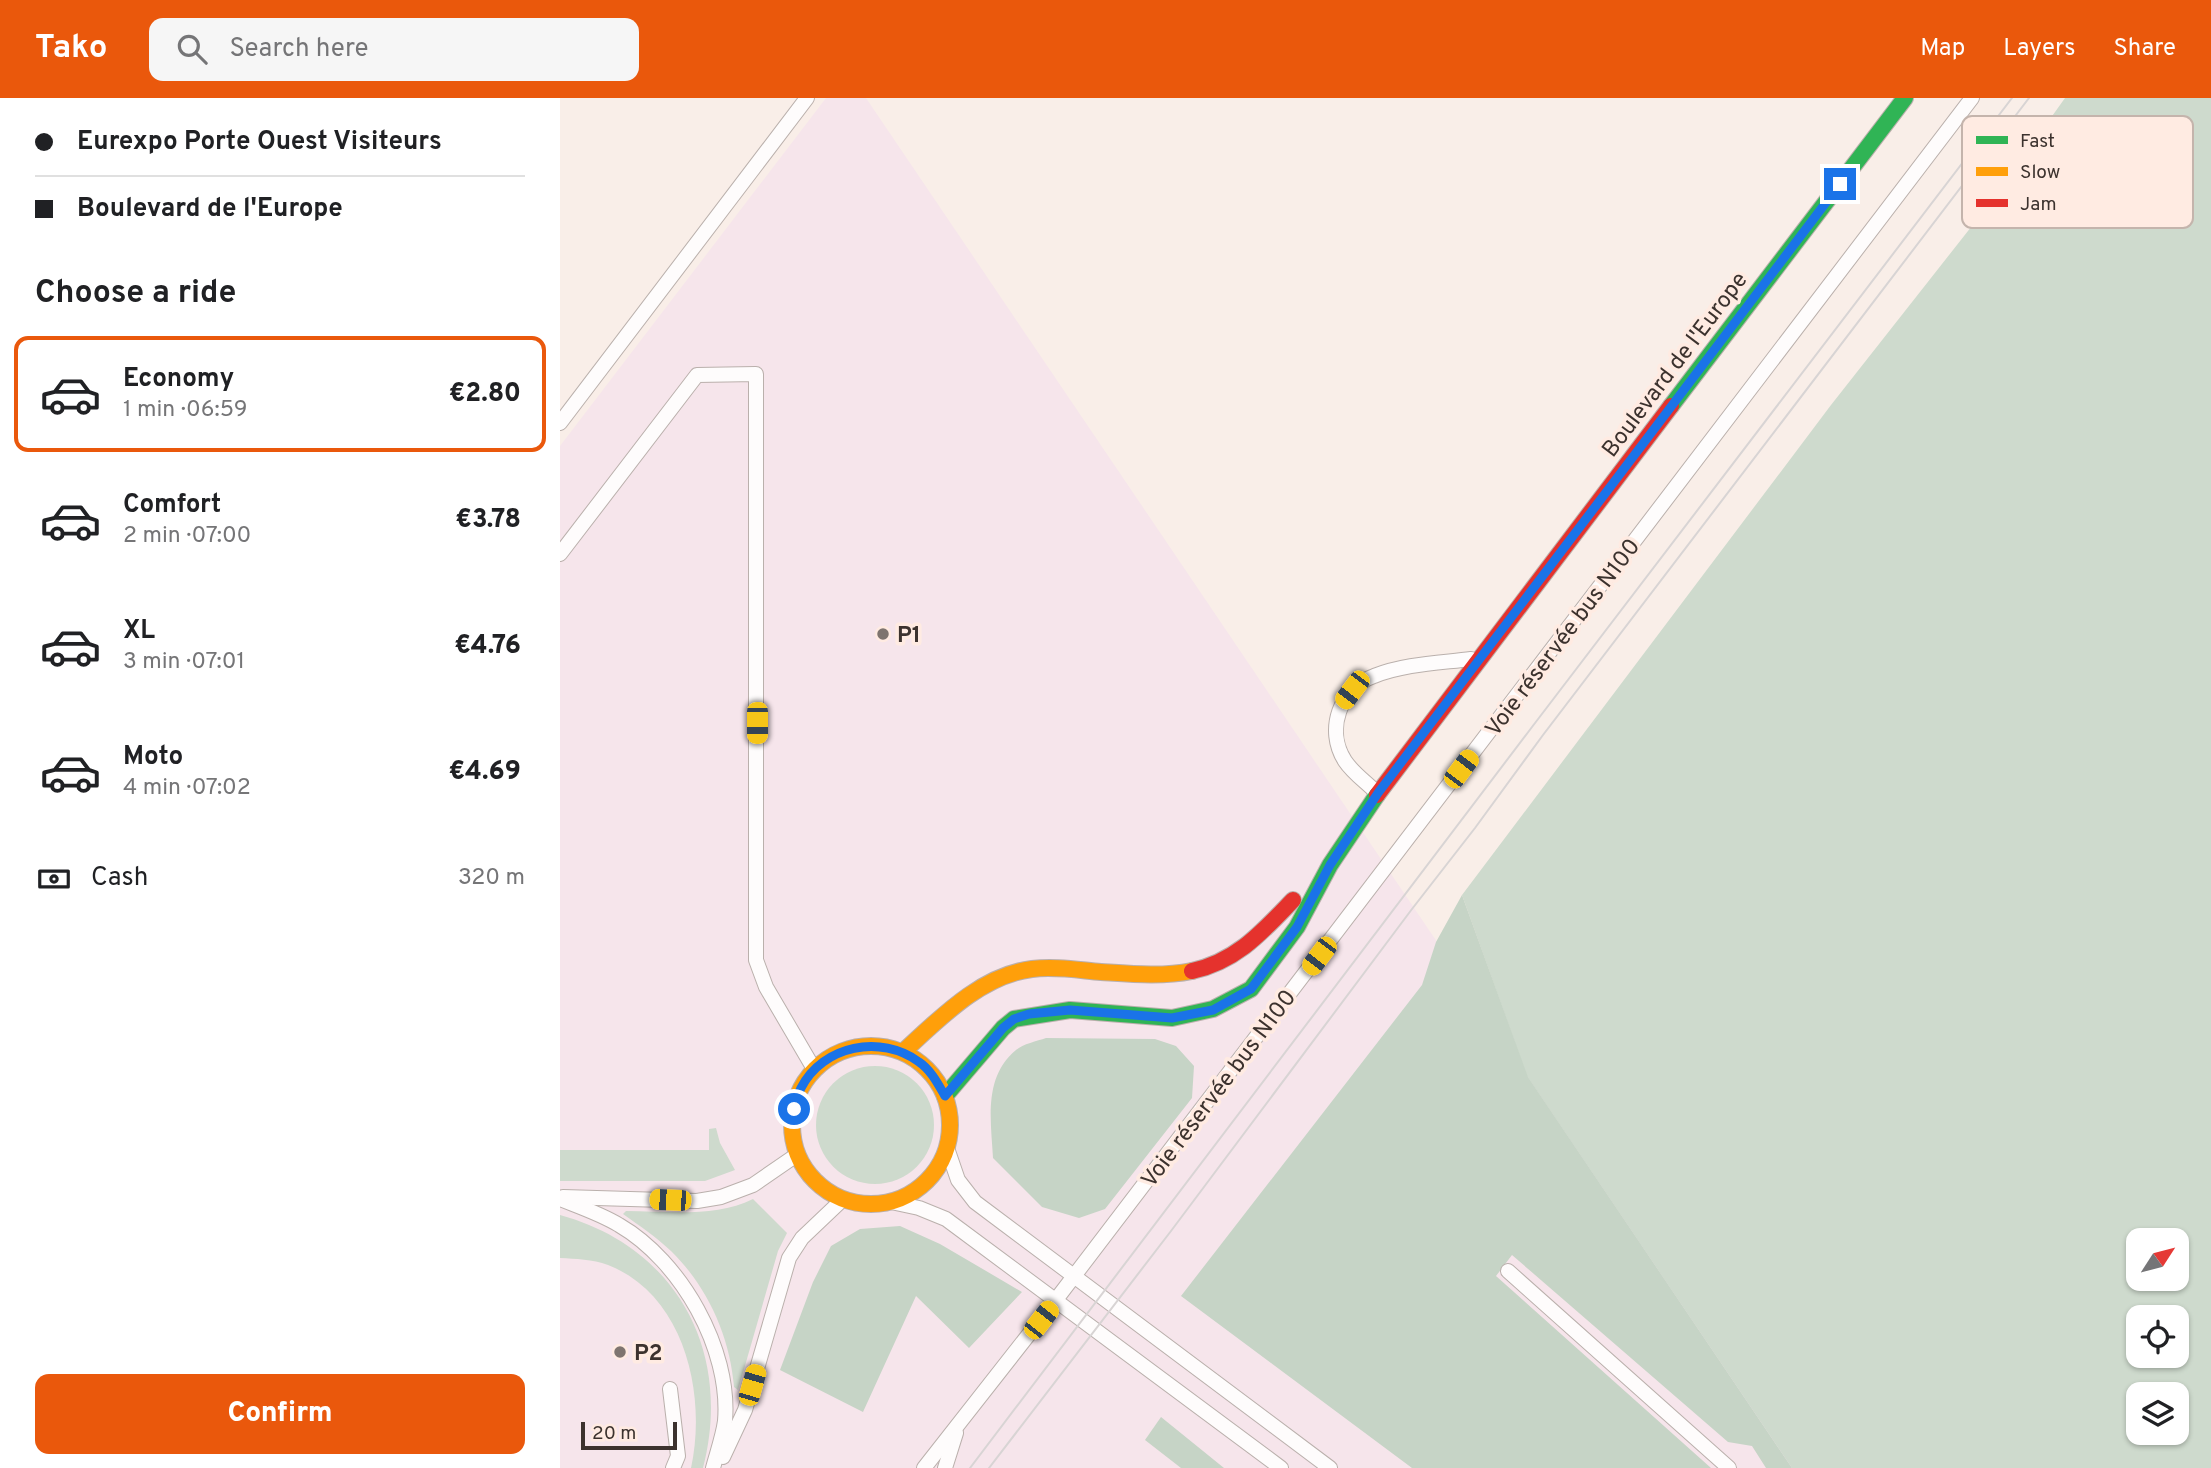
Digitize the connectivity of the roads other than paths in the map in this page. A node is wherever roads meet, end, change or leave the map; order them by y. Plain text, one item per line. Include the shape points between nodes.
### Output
1 (807, 98) edge
2 (1905, 98) edge
3 (1972, 98) edge
4 (560, 423) edge
5 (560, 554) edge
6 (1479, 657) junction
7 (1378, 793) junction
8 (1330, 865) junction
9 (903, 1052) junction
10 (814, 1069) junction
11 (945, 1096) junction
12 (947, 1148) junction
13 (798, 1154) junction
14 (560, 1198) edge
15 (842, 1199) junction
16 (891, 1202) junction
17 (1508, 1271) dead end
18 (1074, 1277) junction
19 (1055, 1301) junction
20 (670, 1389) dead end
21 (959, 1425) junction
22 (673, 1468) edge
23 (715, 1468) edge
24 (924, 1468) edge
25 (945, 1468) edge
26 (1281, 1468) edge
27 (1330, 1468) edge
28 (1729, 1468) edge

1 - 4 lane
2 - 6 street, Boulevard de l'Europe
3 - 18 lane, Voie réservée bus N100
5 - 10 lane via 697,375 756,374 756,960 766,987
6 - 7 street, Boulevard de l'Europe
6 - 7 lane via 1372,676 1340,706 1336,721 1344,759
7 - 8 street, Boulevard de l'Europe
8 - 9 street via 1240,952 1200,971 1163,976 1023,970 989,984 950,1009
8 - 11 street via 1297,927 1251,989 1213,1010 1172,1018 1070,1010 1014,1019
9 - 10 street via 880,1046 856,1047
9 - 11 street via 921,1063
10 - 13 street via 794,1109 792,1132
11 - 12 street via 951,1122
12 - 16 street via 935,1172 916,1191
12 - 18 lane via 958,1180 975,1202
13 - 14 lane via 753,1185 721,1197
13 - 15 street via 821,1186
14 - 23 lane via 621,1226 656,1254 685,1289 707,1328 725,1395 725,1423
15 - 16 street via 864,1204
15 - 23 lane via 802,1238 789,1258 745,1410
16 - 19 lane via 946,1219
17 - 28 lane
18 - 19 lane, Voie réservée bus N100
18 - 27 lane
19 - 21 lane, Voie réservée bus N100
19 - 26 lane
20 - 22 lane via 678,1456
21 - 24 lane, Voie réservée bus N100
21 - 25 lane

